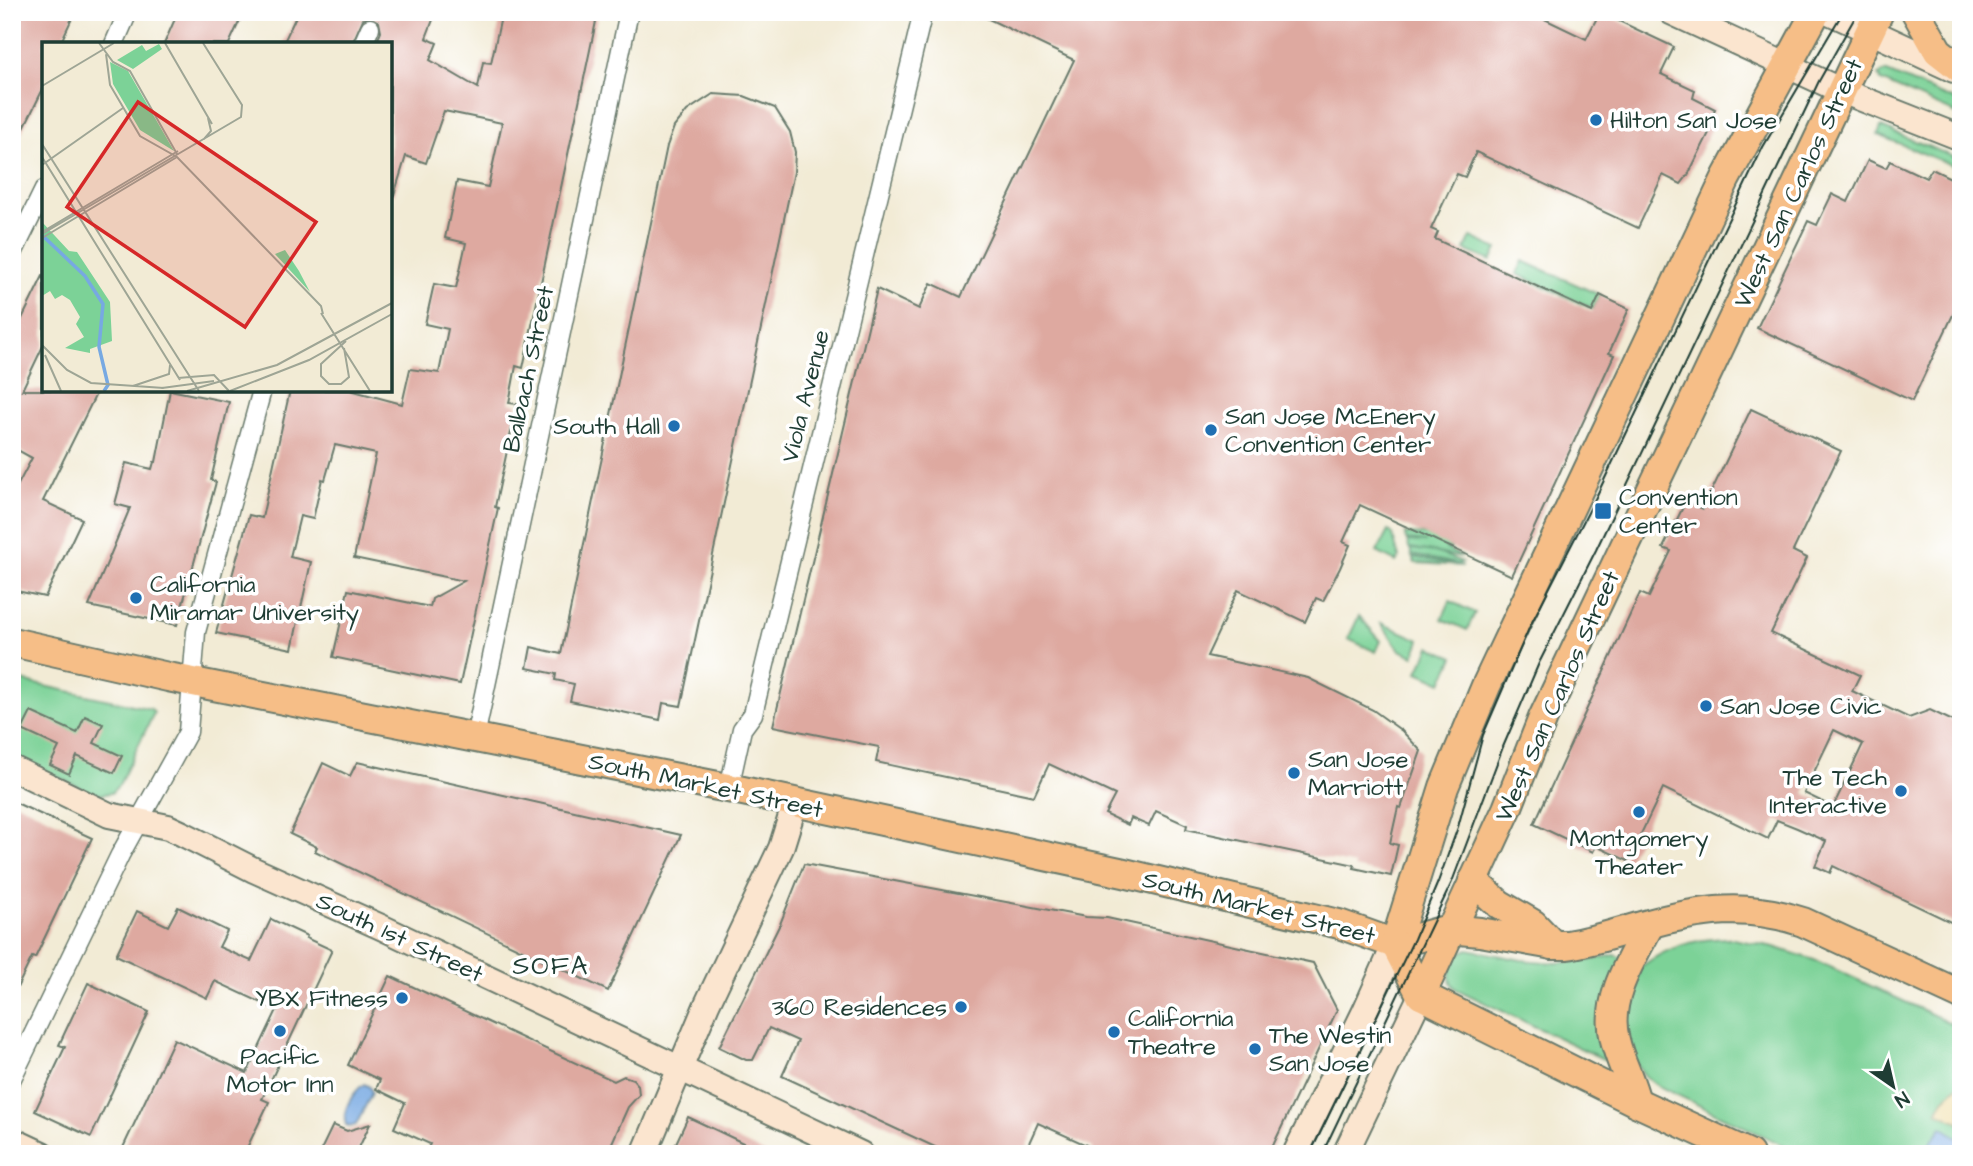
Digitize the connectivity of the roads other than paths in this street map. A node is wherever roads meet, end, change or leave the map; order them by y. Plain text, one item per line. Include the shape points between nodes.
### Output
1 (128, 12) edge
2 (629, 12) edge
3 (923, 12) edge
4 (1671, 12) edge
5 (1816, 12) edge
6 (1829, 12) edge
7 (1916, 12) edge
8 (1875, 22) edge
9 (115, 42) edge
10 (1787, 66) junction
11 (1961, 71) edge
12 (1842, 91) junction
13 (1961, 138) edge
14 (42, 194) edge
15 (12, 255) edge
16 (261, 392) edge
17 (12, 642) edge
18 (192, 680) junction
19 (475, 737) junction
20 (12, 768) edge
21 (729, 788) junction
22 (795, 803) junction
23 (139, 821) junction
24 (1473, 881) junction
25 (1650, 924) junction
26 (1450, 929) junction
27 (1395, 944) junction
28 (1553, 945) junction
29 (1421, 995) junction
30 (1961, 995) edge
31 (680, 1069) junction
32 (12, 1078) edge
33 (1636, 1101) junction
34 (12, 1140) edge
35 (42, 1154) edge
36 (644, 1154) edge
37 (861, 1154) edge
38 (1296, 1154) edge
39 (1345, 1154) edge
40 (1749, 1154) edge

1 - 9 street
2 - 19 street, Balbach Street
3 - 21 street, Viola Avenue via 753,714 742,729
4 - 10 street
5 - 10 main road
6 - 8 street
7 - 11 main road via 1938,51
8 - 11 street
8 - 12 main road, West San Carlos Street
10 - 12 street
10 - 27 main road via 1726,178 1486,686 1444,787
12 - 13 street
12 - 24 main road, West San Carlos Street via 1561,680
14 - 15 street
16 - 18 street via 196,632
17 - 18 main road, South Market Street
18 - 19 main road, South Market Street
18 - 23 street via 188,732
19 - 21 main road, South Market Street
20 - 23 street, South 1st Street via 98,811
21 - 22 main road, South Market Street
22 - 27 main road, South Market Street via 1147,878 1339,924
22 - 31 street via 781,848
23 - 31 street, South 1st Street via 184,834
23 - 32 street
24 - 26 main road, West San Carlos Street
24 - 28 main road via 1534,925
25 - 28 main road, South Market Street via 1582,943
25 - 30 main road, South Market Street via 1725,909 1781,914
25 - 33 main road via 1631,958 1613,1020 1614,1037
26 - 27 main road, South Market Street
26 - 28 main road, South Market Street
26 - 29 main road, West San Carlos Street
27 - 29 main road, South Market Street
27 - 38 street
29 - 33 main road
29 - 39 street, West San Carlos Street
31 - 36 street
31 - 37 street, South 1st Street
33 - 40 main road
34 - 35 street

